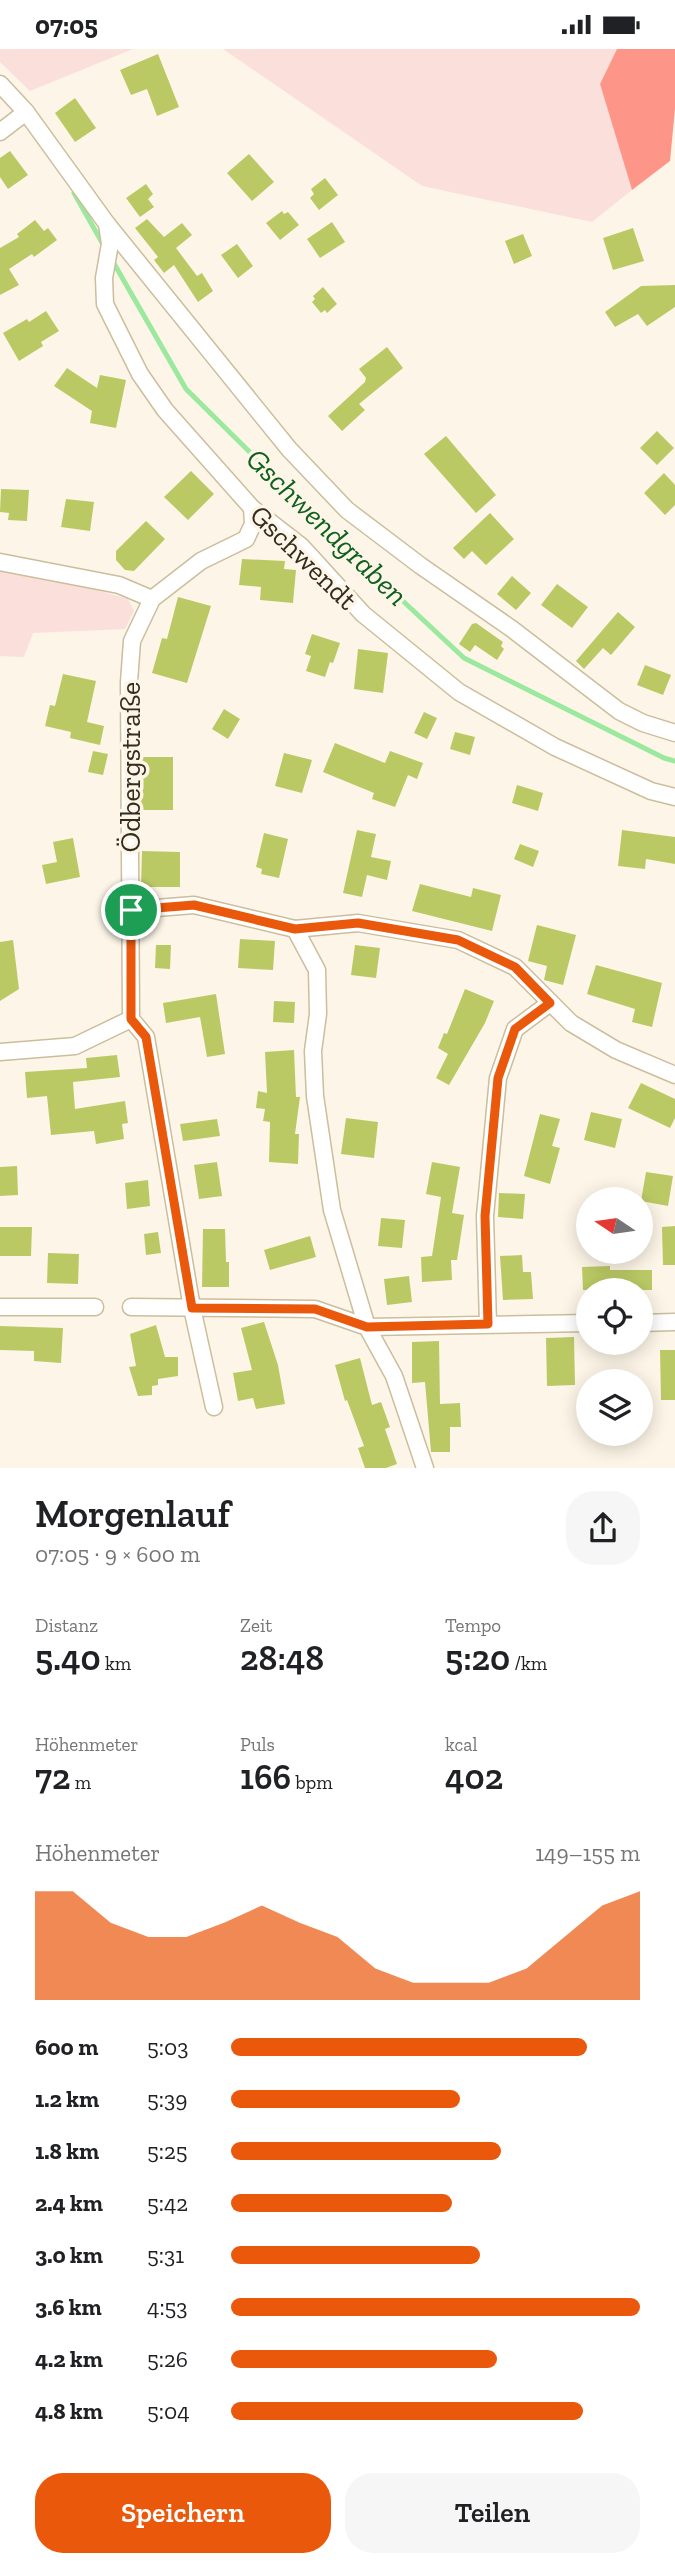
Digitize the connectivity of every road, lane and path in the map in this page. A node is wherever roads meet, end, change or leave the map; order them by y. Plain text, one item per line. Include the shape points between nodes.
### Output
1 (0, 84) edge
2 (26, 112) junction
3 (0, 132) edge
4 (107, 224) junction
5 (253, 508) junction
6 (0, 562) edge
7 (152, 600) junction
8 (675, 733) edge
9 (675, 797) edge
10 (131, 910) junction
11 (295, 929) junction
12 (550, 1003) junction
13 (131, 1019) junction
14 (0, 1052) edge
15 (675, 1075) edge
16 (0, 1307) edge
17 (95, 1307) dead end
18 (131, 1307) dead end
19 (192, 1308) junction
20 (675, 1322) edge
21 (576, 1323) edge
22 (653, 1323) edge
23 (488, 1324) junction
24 (367, 1327) junction
25 (214, 1407) dead end
26 (425, 1468) edge

1 - 2 street, Gschwendt
2 - 3 street
2 - 4 street, Gschwendt
4 - 5 street, Gschwendt via 106,304 141,374 165,410
4 - 8 street, Gschwendt via 289,449 347,510 619,711
5 - 7 street, Ödbergstraße via 253,524 246,539 201,561
5 - 9 street, Gschwendt via 301,545 363,614 459,692 555,747 651,791
6 - 7 street via 119,585
7 - 10 street, Ödbergstraße via 132,641 129,682
10 - 11 street via 194,905
10 - 13 street, Ödbergstraße
11 - 12 street via 358,923 458,940 515,967
11 - 24 street via 317,971 315,1095 332,1210
12 - 15 street via 571,1023 616,1050
12 - 23 street via 515,1029 498,1078 485,1216
13 - 14 street via 75,1045
13 - 19 street, Ödbergstraße via 146,1037
16 - 17 street
18 - 19 street
19 - 24 street via 315,1309
19 - 25 street, Ödbergstraße
20 - 22 street
21 - 23 street
23 - 24 street
24 - 26 street via 394,1376

